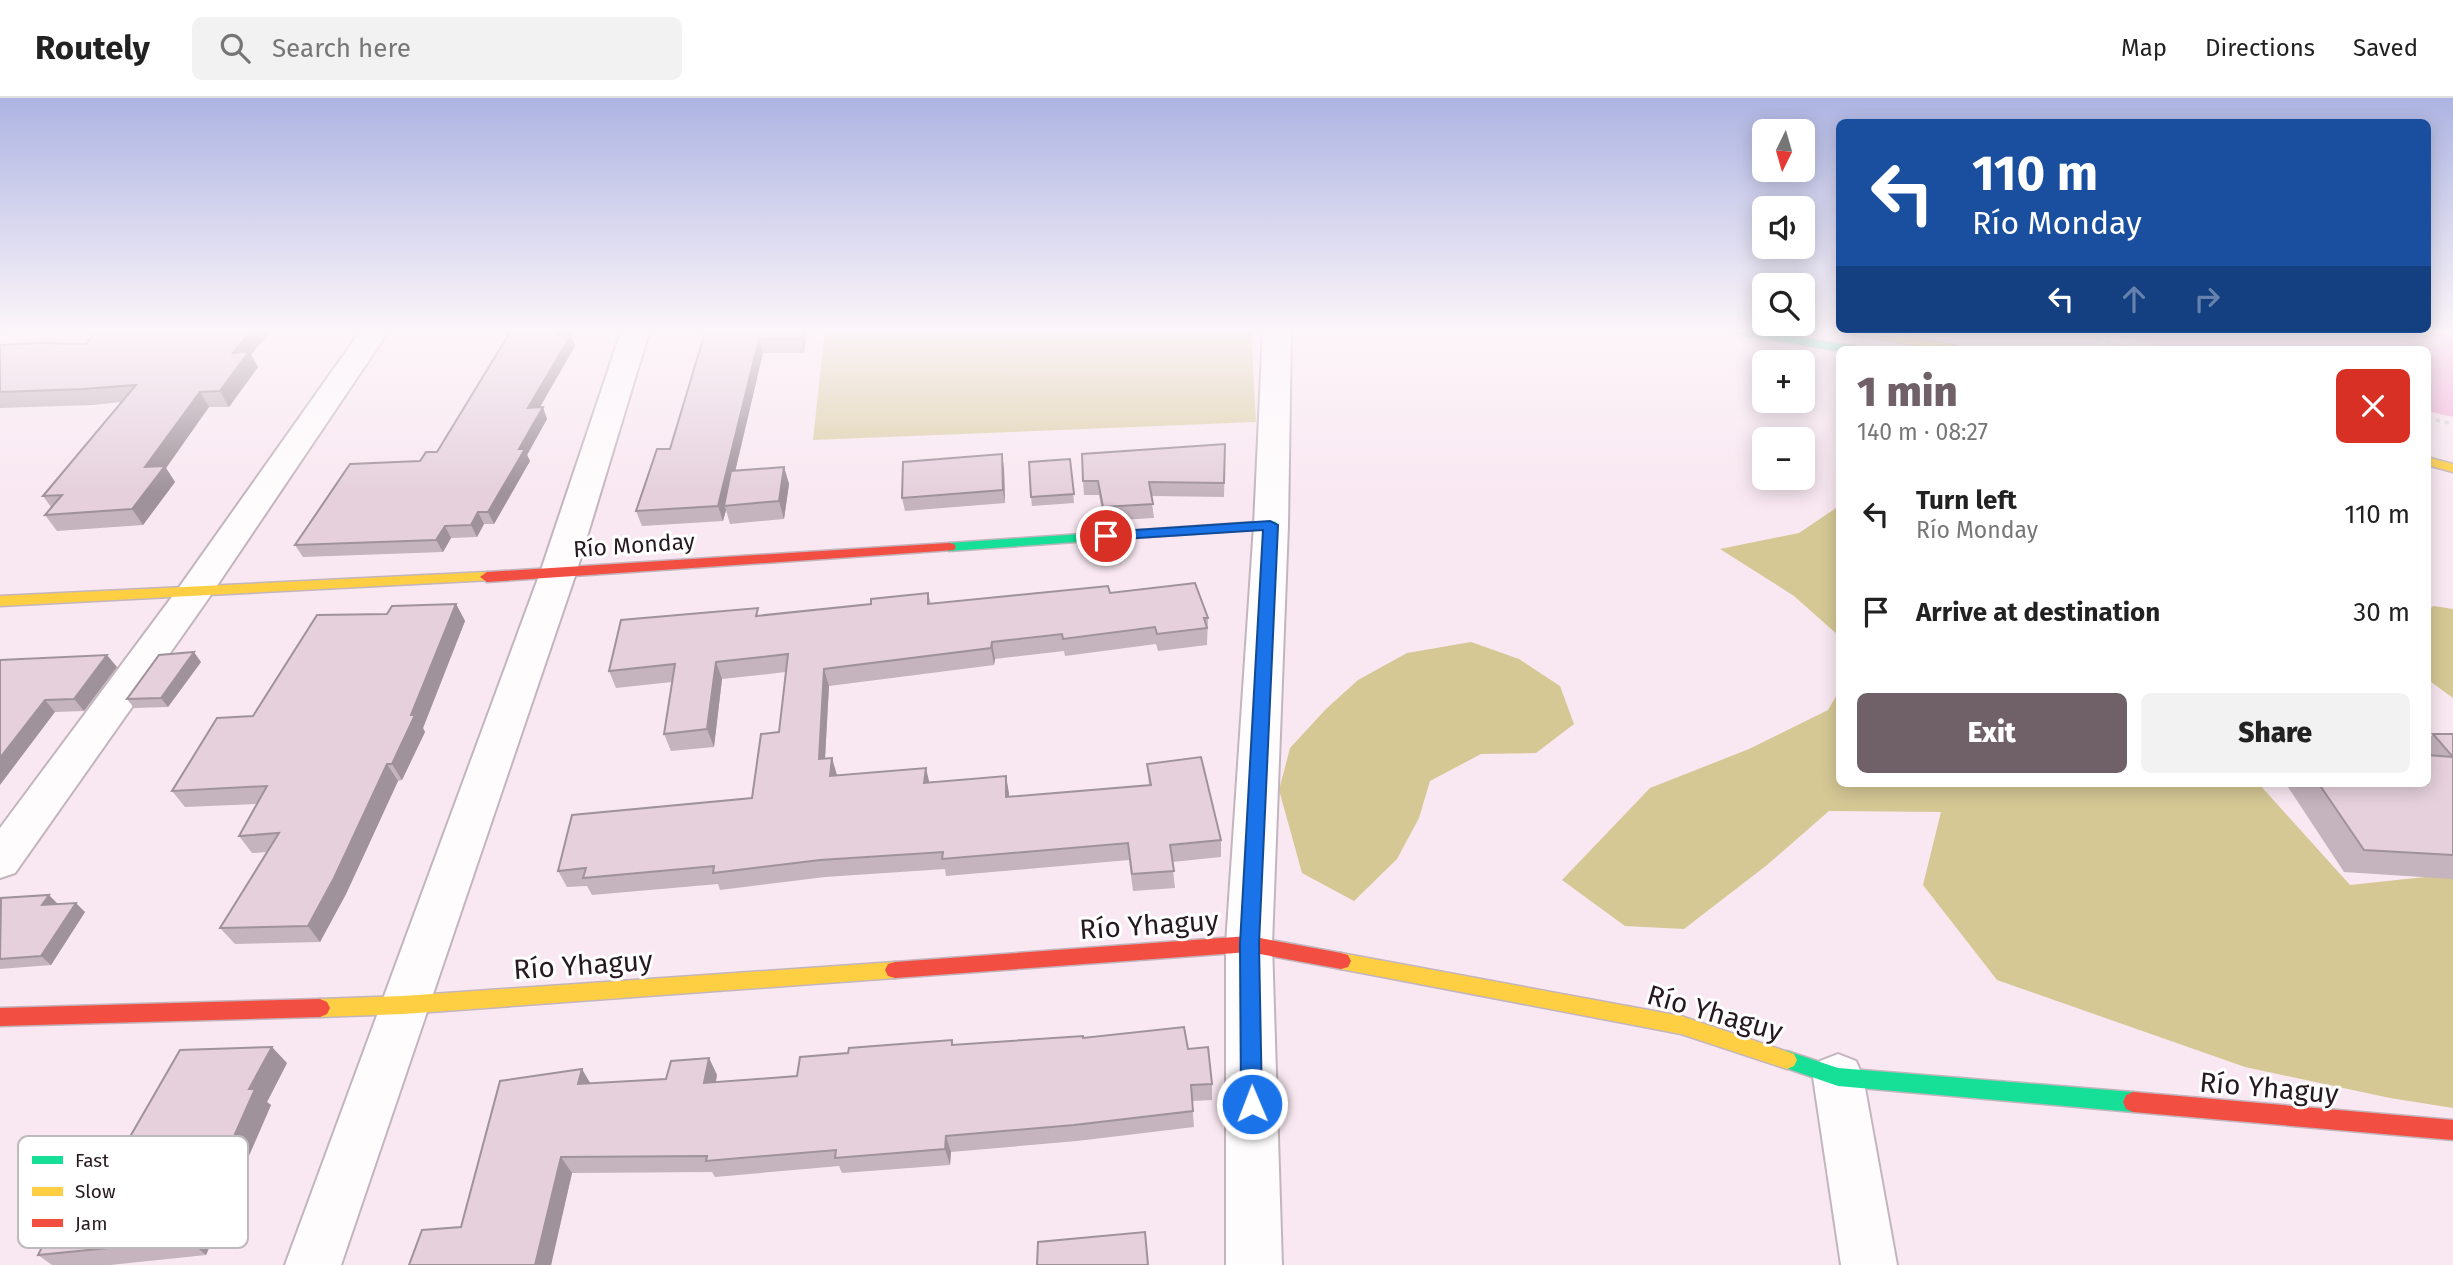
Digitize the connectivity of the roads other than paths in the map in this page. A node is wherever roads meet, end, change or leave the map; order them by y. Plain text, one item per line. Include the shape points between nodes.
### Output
1 (338, 383) edge
2 (619, 383) edge
3 (1275, 383) edge
4 (2431, 462) edge
5 (2453, 468) edge
6 (1270, 525) junction
7 (558, 573) junction
8 (193, 594) junction
9 (0, 600) edge
10 (0, 860) edge
11 (1250, 944) junction
12 (403, 1005) junction
13 (0, 1017) edge
14 (1838, 1077) junction
15 (2453, 1130) edge
16 (313, 1265) edge
17 (1254, 1265) edge
18 (1869, 1265) edge

1 - 8 street
2 - 7 street
3 - 6 street
4 - 5 street
6 - 7 street, Río Monday
6 - 11 street
7 - 8 street, Río Monday
7 - 12 street
8 - 9 street, Río Monday
8 - 10 street
11 - 12 street, Río Yhaguy
11 - 14 street, Río Yhaguy via 1681,1025
11 - 17 street
12 - 13 street, Río Yhaguy
12 - 16 street
14 - 15 street, Río Yhaguy
14 - 18 street

